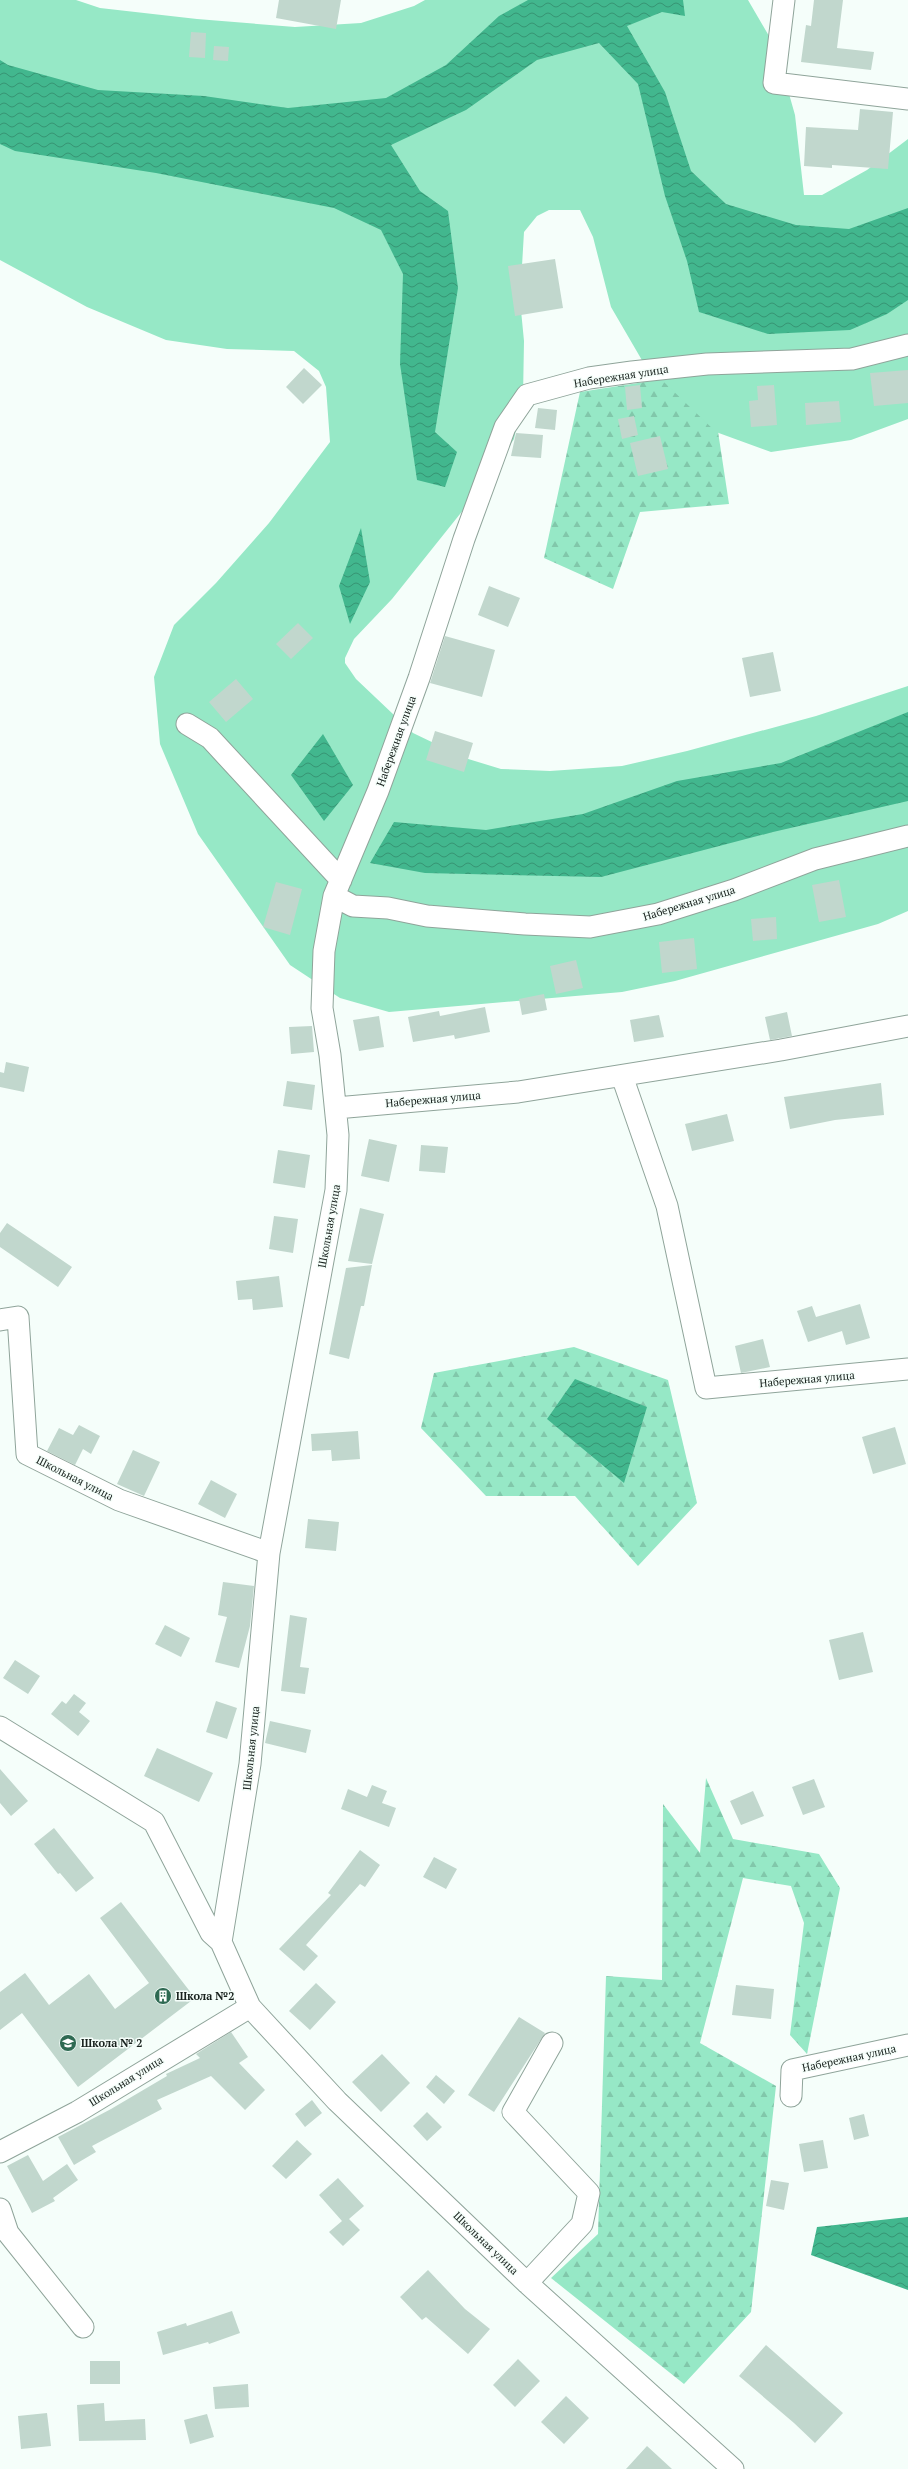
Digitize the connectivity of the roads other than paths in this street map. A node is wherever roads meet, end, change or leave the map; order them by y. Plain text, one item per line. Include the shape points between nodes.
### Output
1 (784, 0) edge
2 (908, 99) edge
3 (908, 345) edge
4 (187, 724) dead end
5 (908, 836) edge
6 (338, 888) junction
7 (908, 1026) edge
8 (622, 1076) junction
9 (336, 1108) junction
10 (0, 1320) edge
11 (908, 1369) edge
12 (269, 1553) junction
13 (0, 1727) edge
14 (221, 1942) junction
15 (250, 2007) junction
16 (552, 2043) dead end
17 (908, 2045) edge
18 (791, 2096) dead end
19 (0, 2152) edge
20 (0, 2209) edge
21 (527, 2283) junction
22 (82, 2327) dead end
23 (733, 2469) edge

1 - 2 street via 774,83
3 - 6 street, Набережная улица via 852,359 707,364 632,372 589,378 527,394 505,427 378,791
4 - 6 street via 210,738
5 - 6 street, Набережная улица via 815,859 734,890 658,914 590,927 426,916 388,908 353,906
6 - 9 street, Школьная улица via 324,951 322,1008
7 - 8 street, Набережная улица
8 - 9 street, Набережная улица via 518,1092
8 - 11 street, Набережная улица via 667,1206 706,1388
9 - 12 street, Школьная улица via 336,1190
10 - 12 street, Школьная улица via 18,1317 27,1454 119,1500
12 - 14 street, Школьная улица via 250,1764
13 - 14 street, Школьная улица via 154,1822 211,1933
14 - 15 street, Школьная улица
15 - 19 street, Школьная улица via 77,2112
15 - 21 street, Школьная улица via 337,2101
16 - 21 street via 513,2112 589,2194 582,2224
17 - 18 street, Набережная улица via 792,2070
20 - 22 street via 8,2233
21 - 23 street, Школьная улица

